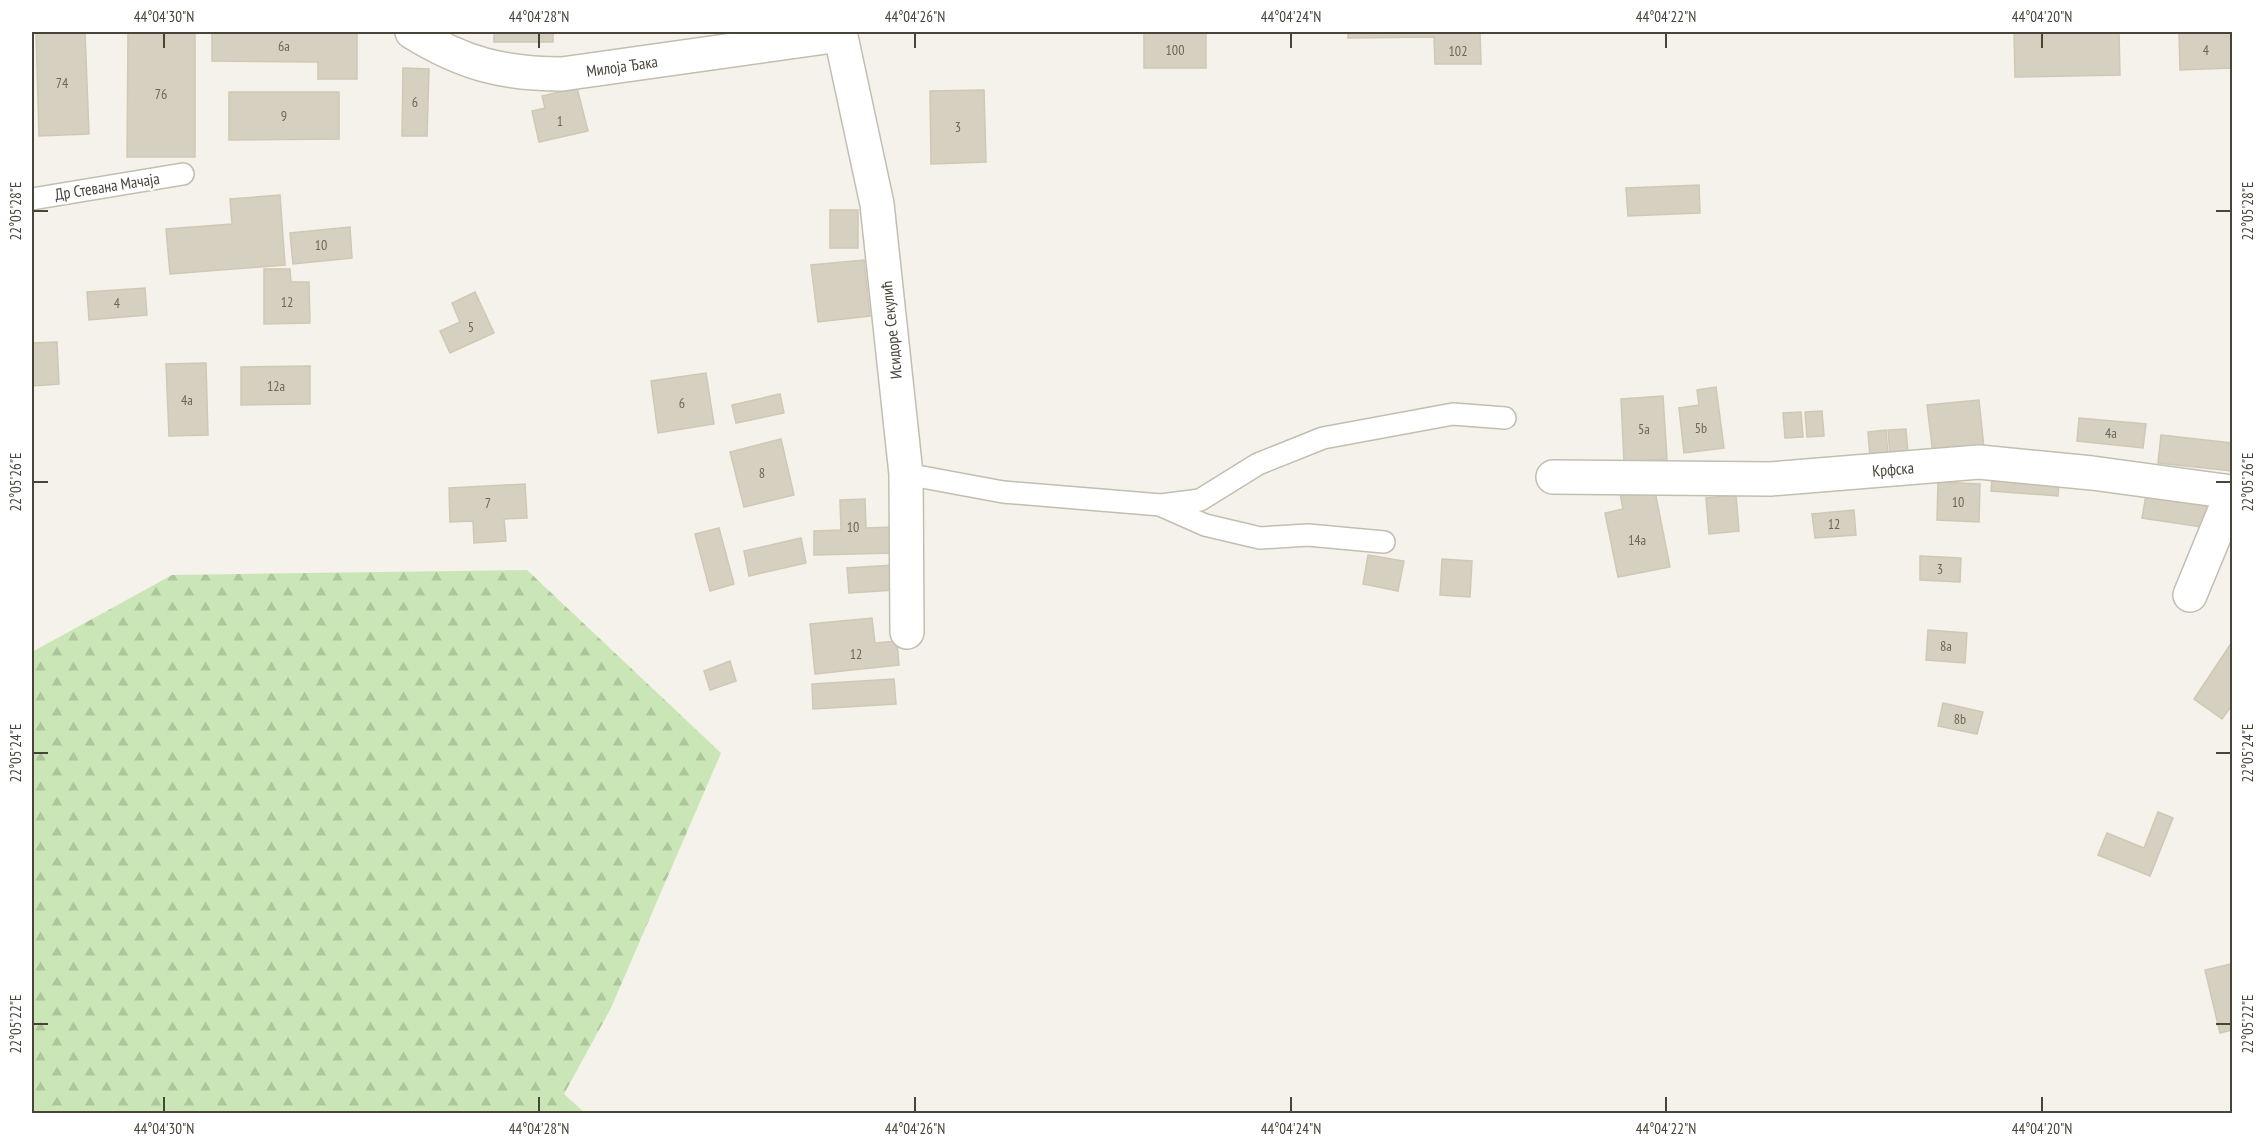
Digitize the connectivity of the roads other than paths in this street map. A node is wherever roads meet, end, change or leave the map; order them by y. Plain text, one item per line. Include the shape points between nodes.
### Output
1 (412, 32) edge
2 (840, 33) edge
3 (183, 174) dead end
4 (32, 199) edge
5 (1505, 418) dead end
6 (906, 474) junction
7 (1553, 477) dead end
8 (2232, 493) edge
9 (1161, 505) junction
10 (1384, 542) dead end
11 (2190, 594) dead end
12 (907, 632) dead end

1 - 2 street, Милоја Ђака via 470,61 530,74 562,74
2 - 6 street, Исидоре Секулић via 877,204
3 - 4 lane, Др Стевана Мачаја
5 - 9 lane via 1452,414 1323,438 1258,464 1200,500
6 - 9 lane via 1003,492
6 - 12 street, Исидоре Секулић
7 - 8 street, Крфска via 1770,479 1979,462
8 - 11 street
9 - 10 lane via 1205,525 1260,538 1308,535

